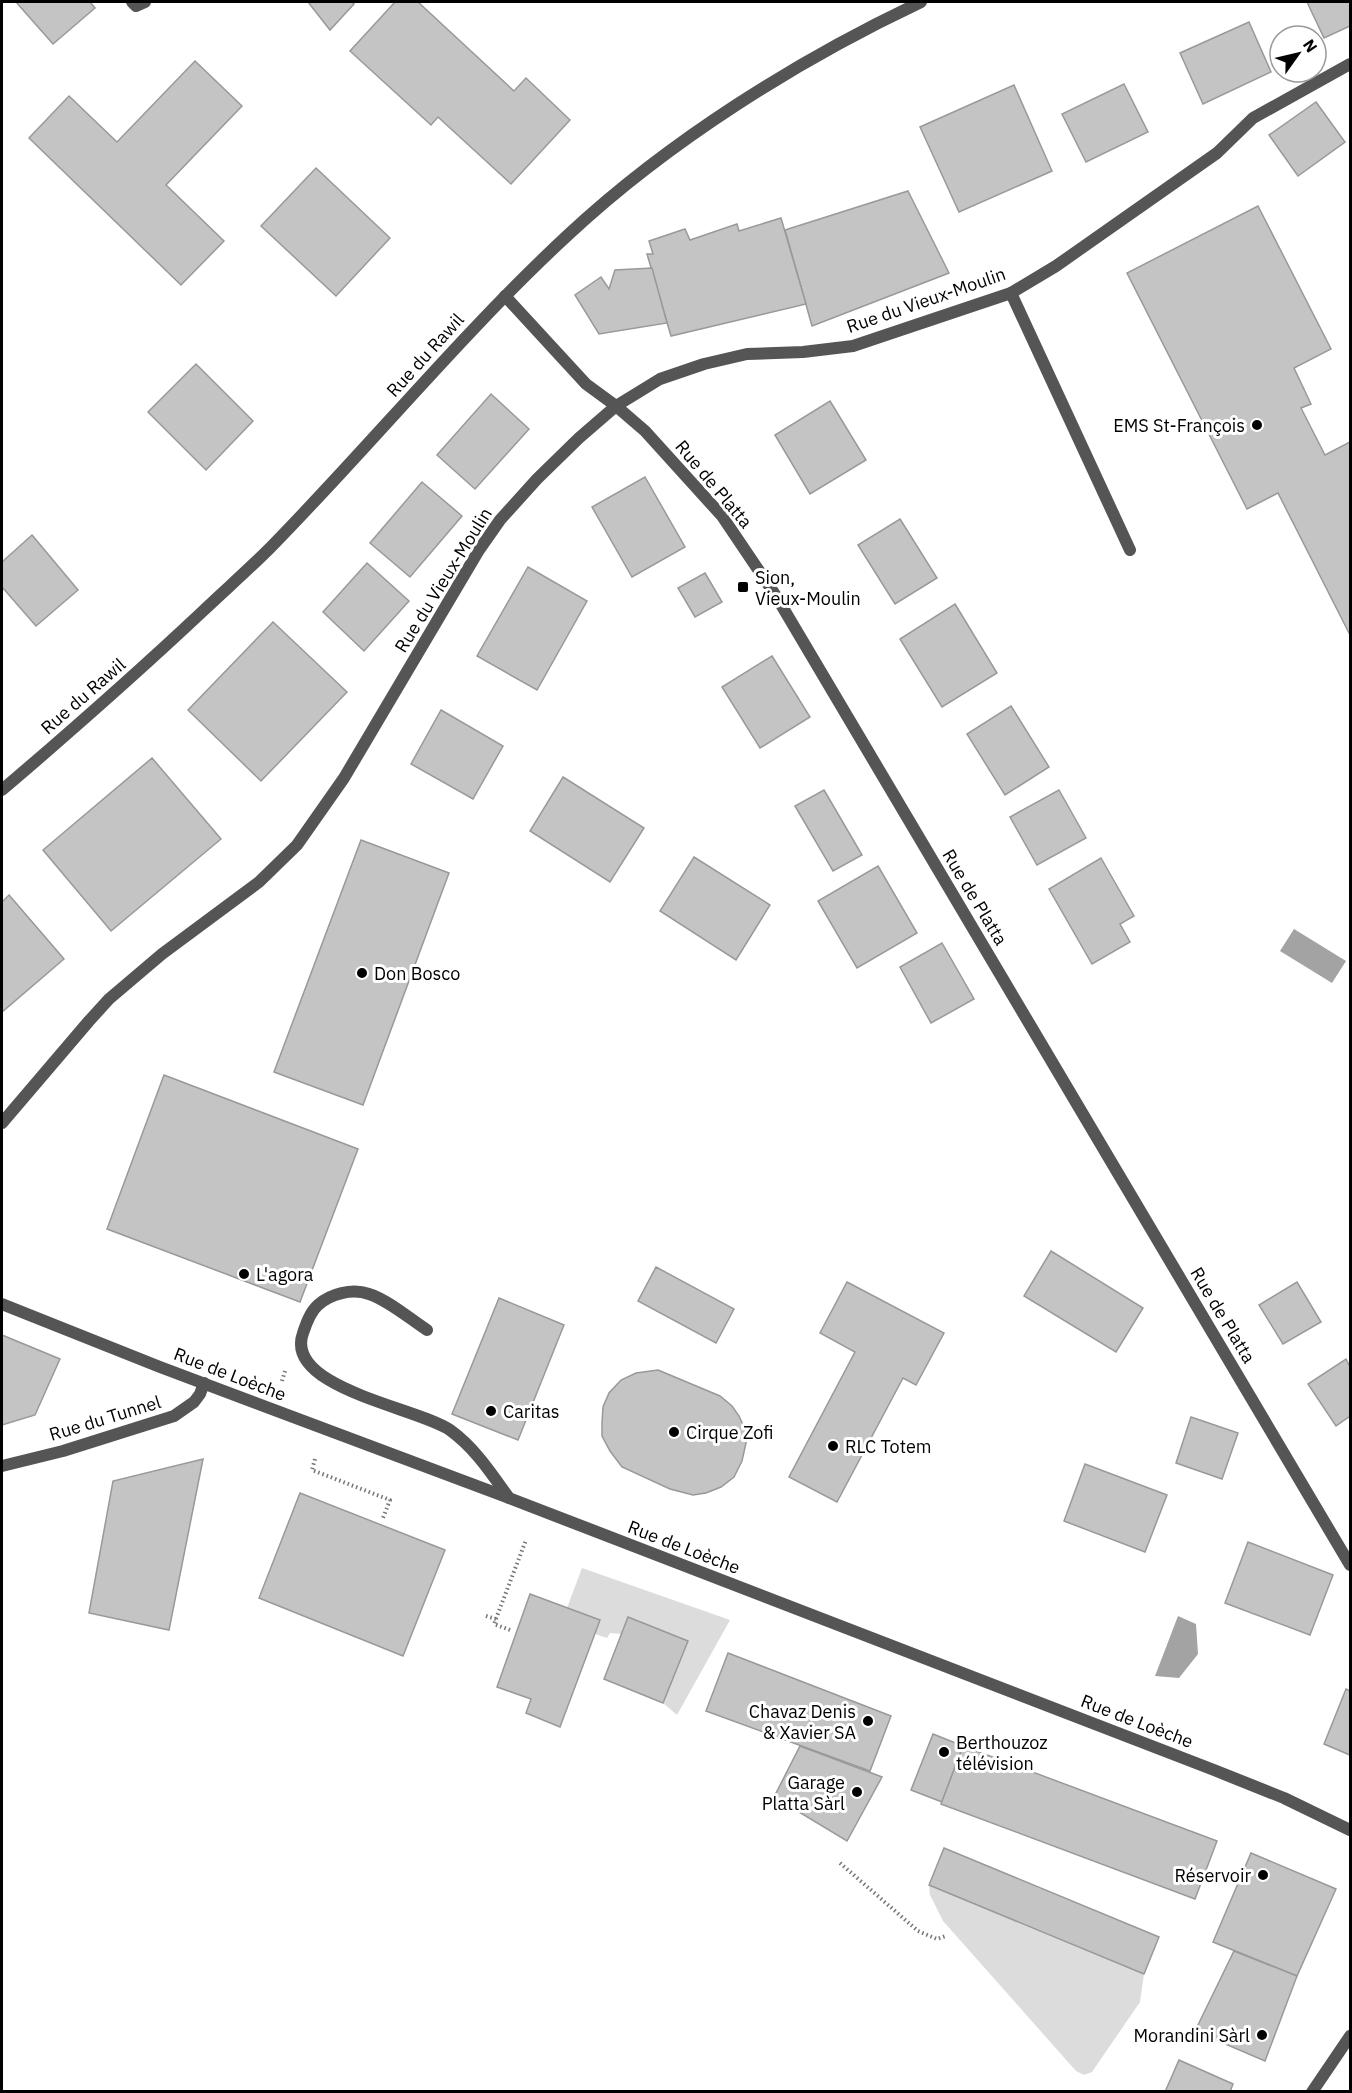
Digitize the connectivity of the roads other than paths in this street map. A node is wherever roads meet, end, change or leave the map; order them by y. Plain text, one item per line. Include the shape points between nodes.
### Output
1 (132, 2) edge
2 (144, 2) edge
3 (921, 2) edge
4 (1350, 64) edge
5 (1011, 293) junction
6 (505, 296) junction
7 (616, 406) junction
8 (1130, 550) dead end
9 (2, 790) edge
10 (2, 1123) edge
11 (2, 1304) edge
12 (426, 1330) dead end
13 (204, 1383) junction
14 (2, 1466) edge
15 (509, 1498) junction
16 (1347, 1560) edge
17 (1350, 1830) edge
18 (1350, 2036) edge
19 (1312, 2091) edge

1 - 2 street via 136,6
3 - 6 street, Rue du Rawil via 817,56 701,130 608,199
4 - 5 street, Rue du Vieux-Moulin via 1253,118 1217,153
5 - 7 street, Rue du Vieux-Moulin via 853,346 747,354 704,364 660,379
5 - 8 street
6 - 7 street, Rue de Platta via 586,384
6 - 9 street, Rue du Rawil via 266,552
7 - 10 street, Rue du Vieux-Moulin via 537,479 500,520 344,778 297,845 259,882 109,999
7 - 16 street, Rue de Platta via 645,431 722,516 777,596
11 - 13 street, Rue de Loèche
12 - 15 street via 369,1294 337,1294 317,1305 307,1321 300,1341 301,1354 313,1369 342,1387 448,1429 478,1455
13 - 14 street, Rue du Tunnel via 194,1402 174,1416
13 - 15 street, Rue de Loèche
15 - 17 street, Rue de Loèche via 1233,1777
18 - 19 street

